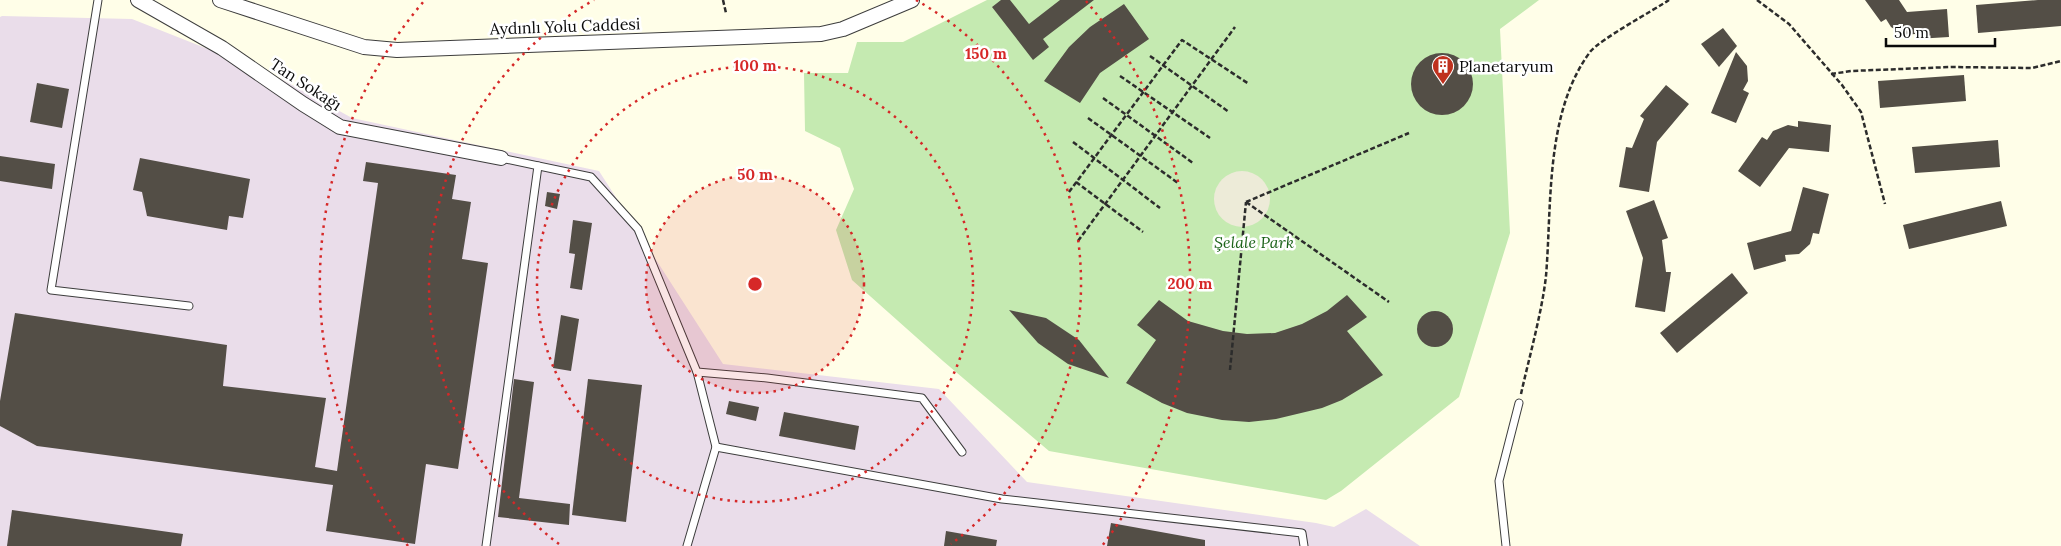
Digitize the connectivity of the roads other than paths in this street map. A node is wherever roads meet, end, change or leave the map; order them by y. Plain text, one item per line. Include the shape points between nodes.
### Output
1 (98, 0) edge
2 (138, 0) edge
3 (220, 0) edge
4 (912, 0) edge
5 (501, 158) joint
6 (538, 166) junction
7 (189, 306) dead end
8 (697, 372) junction
9 (1519, 403) road end
10 (716, 447) junction
11 (962, 452) dead end
12 (486, 546) edge
13 (687, 546) edge
14 (1304, 546) edge
15 (1506, 546) edge

1 - 7 lane via 51,290
2 - 5 street, Tan Sokağı via 222,48 340,127
3 - 4 street, Aydınlı Yolu Caddesi via 364,47 397,50 821,34 843,29
5 - 6 lane
6 - 8 lane via 591,177 638,228
6 - 12 lane
8 - 10 lane
8 - 11 lane via 922,398
9 - 15 lane via 1499,481
10 - 13 lane
10 - 14 lane via 1002,499 1302,533

